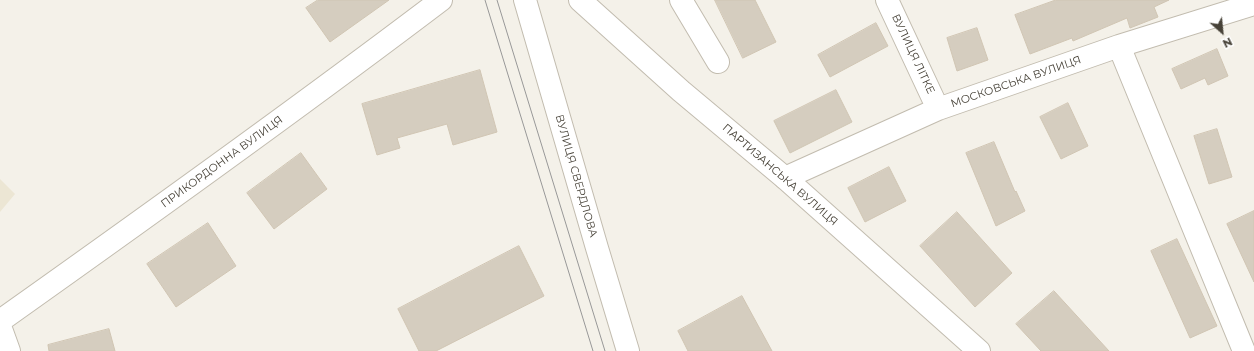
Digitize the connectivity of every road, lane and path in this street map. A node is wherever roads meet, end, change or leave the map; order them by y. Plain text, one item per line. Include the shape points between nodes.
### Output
1 (441, 0) edge
2 (524, 0) edge
3 (580, 0) edge
4 (681, 0) edge
5 (887, 0) edge
6 (1254, 4) edge
7 (1119, 46) junction
8 (718, 62) dead end
9 (938, 109) junction
10 (785, 178) junction
11 (0, 321) edge
12 (0, 326) edge
13 (9, 351) edge
14 (628, 351) edge
15 (979, 351) edge
16 (1244, 351) edge

1 - 11 street, ПРИКОРДОННА ВУЛИЦЯ via 321,90
2 - 14 street, ВУЛИЦЯ СВЕРДЛОВА
3 - 10 street, ПАРТИЗАНСЬКА ВУЛИЦЯ
4 - 8 street
5 - 9 street, ВУЛИЦЯ ЛІТКЕ
6 - 7 street, МОСКОВСЬКА ВУЛИЦЯ
7 - 9 street, МОСКОВСЬКА ВУЛИЦЯ
7 - 16 street
9 - 10 street, МОСКОВСЬКА ВУЛИЦЯ
10 - 15 street, ПАРТИЗАНСЬКА ВУЛИЦЯ
12 - 13 street

